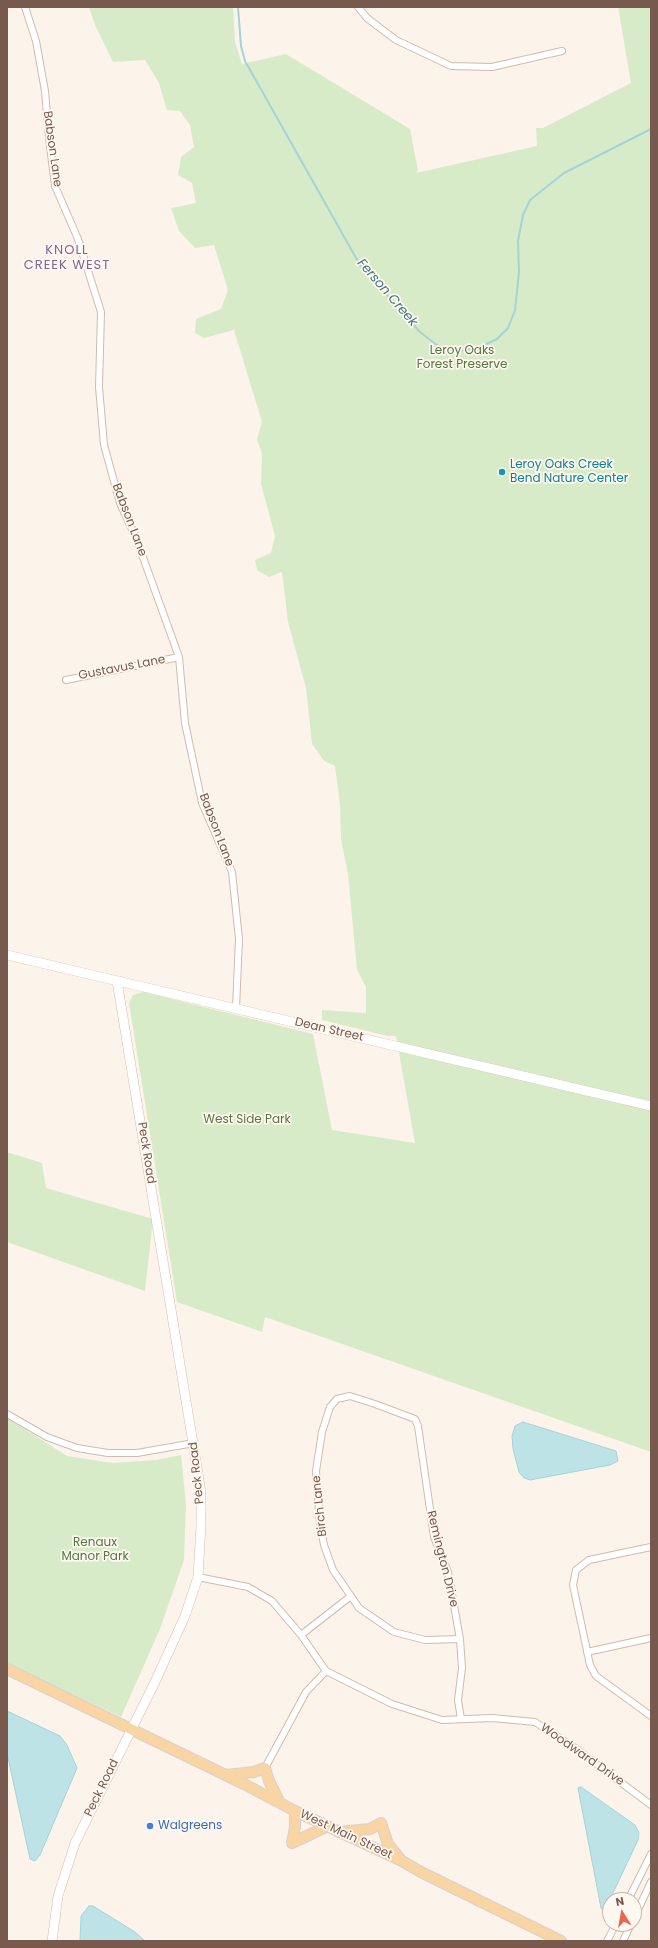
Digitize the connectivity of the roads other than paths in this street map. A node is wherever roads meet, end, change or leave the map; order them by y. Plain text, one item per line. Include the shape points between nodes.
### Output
1 (24, 7) edge
2 (358, 7) edge
3 (562, 51) dead end
4 (179, 657) junction
5 (66, 680) dead end
6 (7, 955) edge
7 (117, 981) junction
8 (236, 1008) junction
9 (651, 1106) edge
10 (330, 1407) joint
11 (7, 1414) edge
12 (194, 1444) junction
13 (651, 1547) edge
14 (198, 1577) junction
15 (351, 1596) junction
16 (301, 1635) junction
17 (651, 1638) edge
18 (460, 1639) junction
19 (587, 1652) junction
20 (7, 1669) edge
21 (326, 1671) junction
22 (651, 1716) edge
23 (461, 1719) junction
24 (130, 1729) junction
25 (265, 1768) junction
26 (224, 1775) junction
27 (280, 1803) junction
28 (651, 1805) edge
29 (295, 1811) junction
30 (326, 1826) junction
31 (338, 1832) junction
32 (651, 1854) edge
33 (402, 1861) junction
34 (651, 1882) edge
35 (632, 1892) edge
36 (642, 1901) edge
37 (612, 1932) edge
38 (627, 1932) edge
39 (52, 1941) edge
40 (561, 1941) edge
41 (607, 1941) edge
42 (622, 1941) edge

1 - 4 street, Babson Lane via 36,41 44,84 55,186 78,240 101,312 99,387 104,445 120,503 136,538
2 - 3 street via 367,18 396,40 451,66 492,66
4 - 5 street, Gustavus Lane
4 - 8 street, Babson Lane via 185,723 202,802 232,872 239,939
6 - 7 street, Dean Street
7 - 8 street, Dean Street
7 - 12 street, Peck Road
8 - 9 street, Dean Street
10 - 15 street, Birch Lane via 322,1432 316,1471 320,1523 324,1545 333,1570
10 - 18 street, Remington Drive via 337,1399 350,1396 415,1419 434,1537 448,1572
11 - 12 street via 47,1437 77,1448 108,1453 138,1453
12 - 14 street, Peck Road via 201,1492
13 - 19 street via 589,1560 576,1570 573,1585
14 - 16 street, Woodward Drive via 248,1587 272,1600
14 - 24 street, Peck Road via 185,1616
15 - 16 street
15 - 18 street, Birch Lane via 359,1608 394,1632 425,1640
16 - 21 street, Woodward Drive
17 - 19 street
18 - 23 street, Remington Drive via 462,1668 458,1700
19 - 22 street via 596,1676
20 - 24 main road, West Main Street
21 - 23 street, Woodward Drive via 392,1704 442,1720
21 - 25 street via 306,1692
23 - 28 street, Woodward Drive via 492,1718 535,1722 575,1748
24 - 26 main road, West Main Street
24 - 39 street, Peck Road via 75,1843 58,1896
25 - 26 main road via 254,1772
25 - 27 main road
26 - 27 main road, West Main Street
27 - 29 main road, West Main Street
29 - 30 main road, West Main Street
29 - 30 main road via 292,1843
30 - 31 main road, West Main Street
31 - 33 main road, West Main Street
31 - 33 main road via 370,1829 381,1823 388,1844
32 - 35 street
33 - 40 main road, West Main Street
34 - 36 street
37 - 41 street
38 - 42 street

